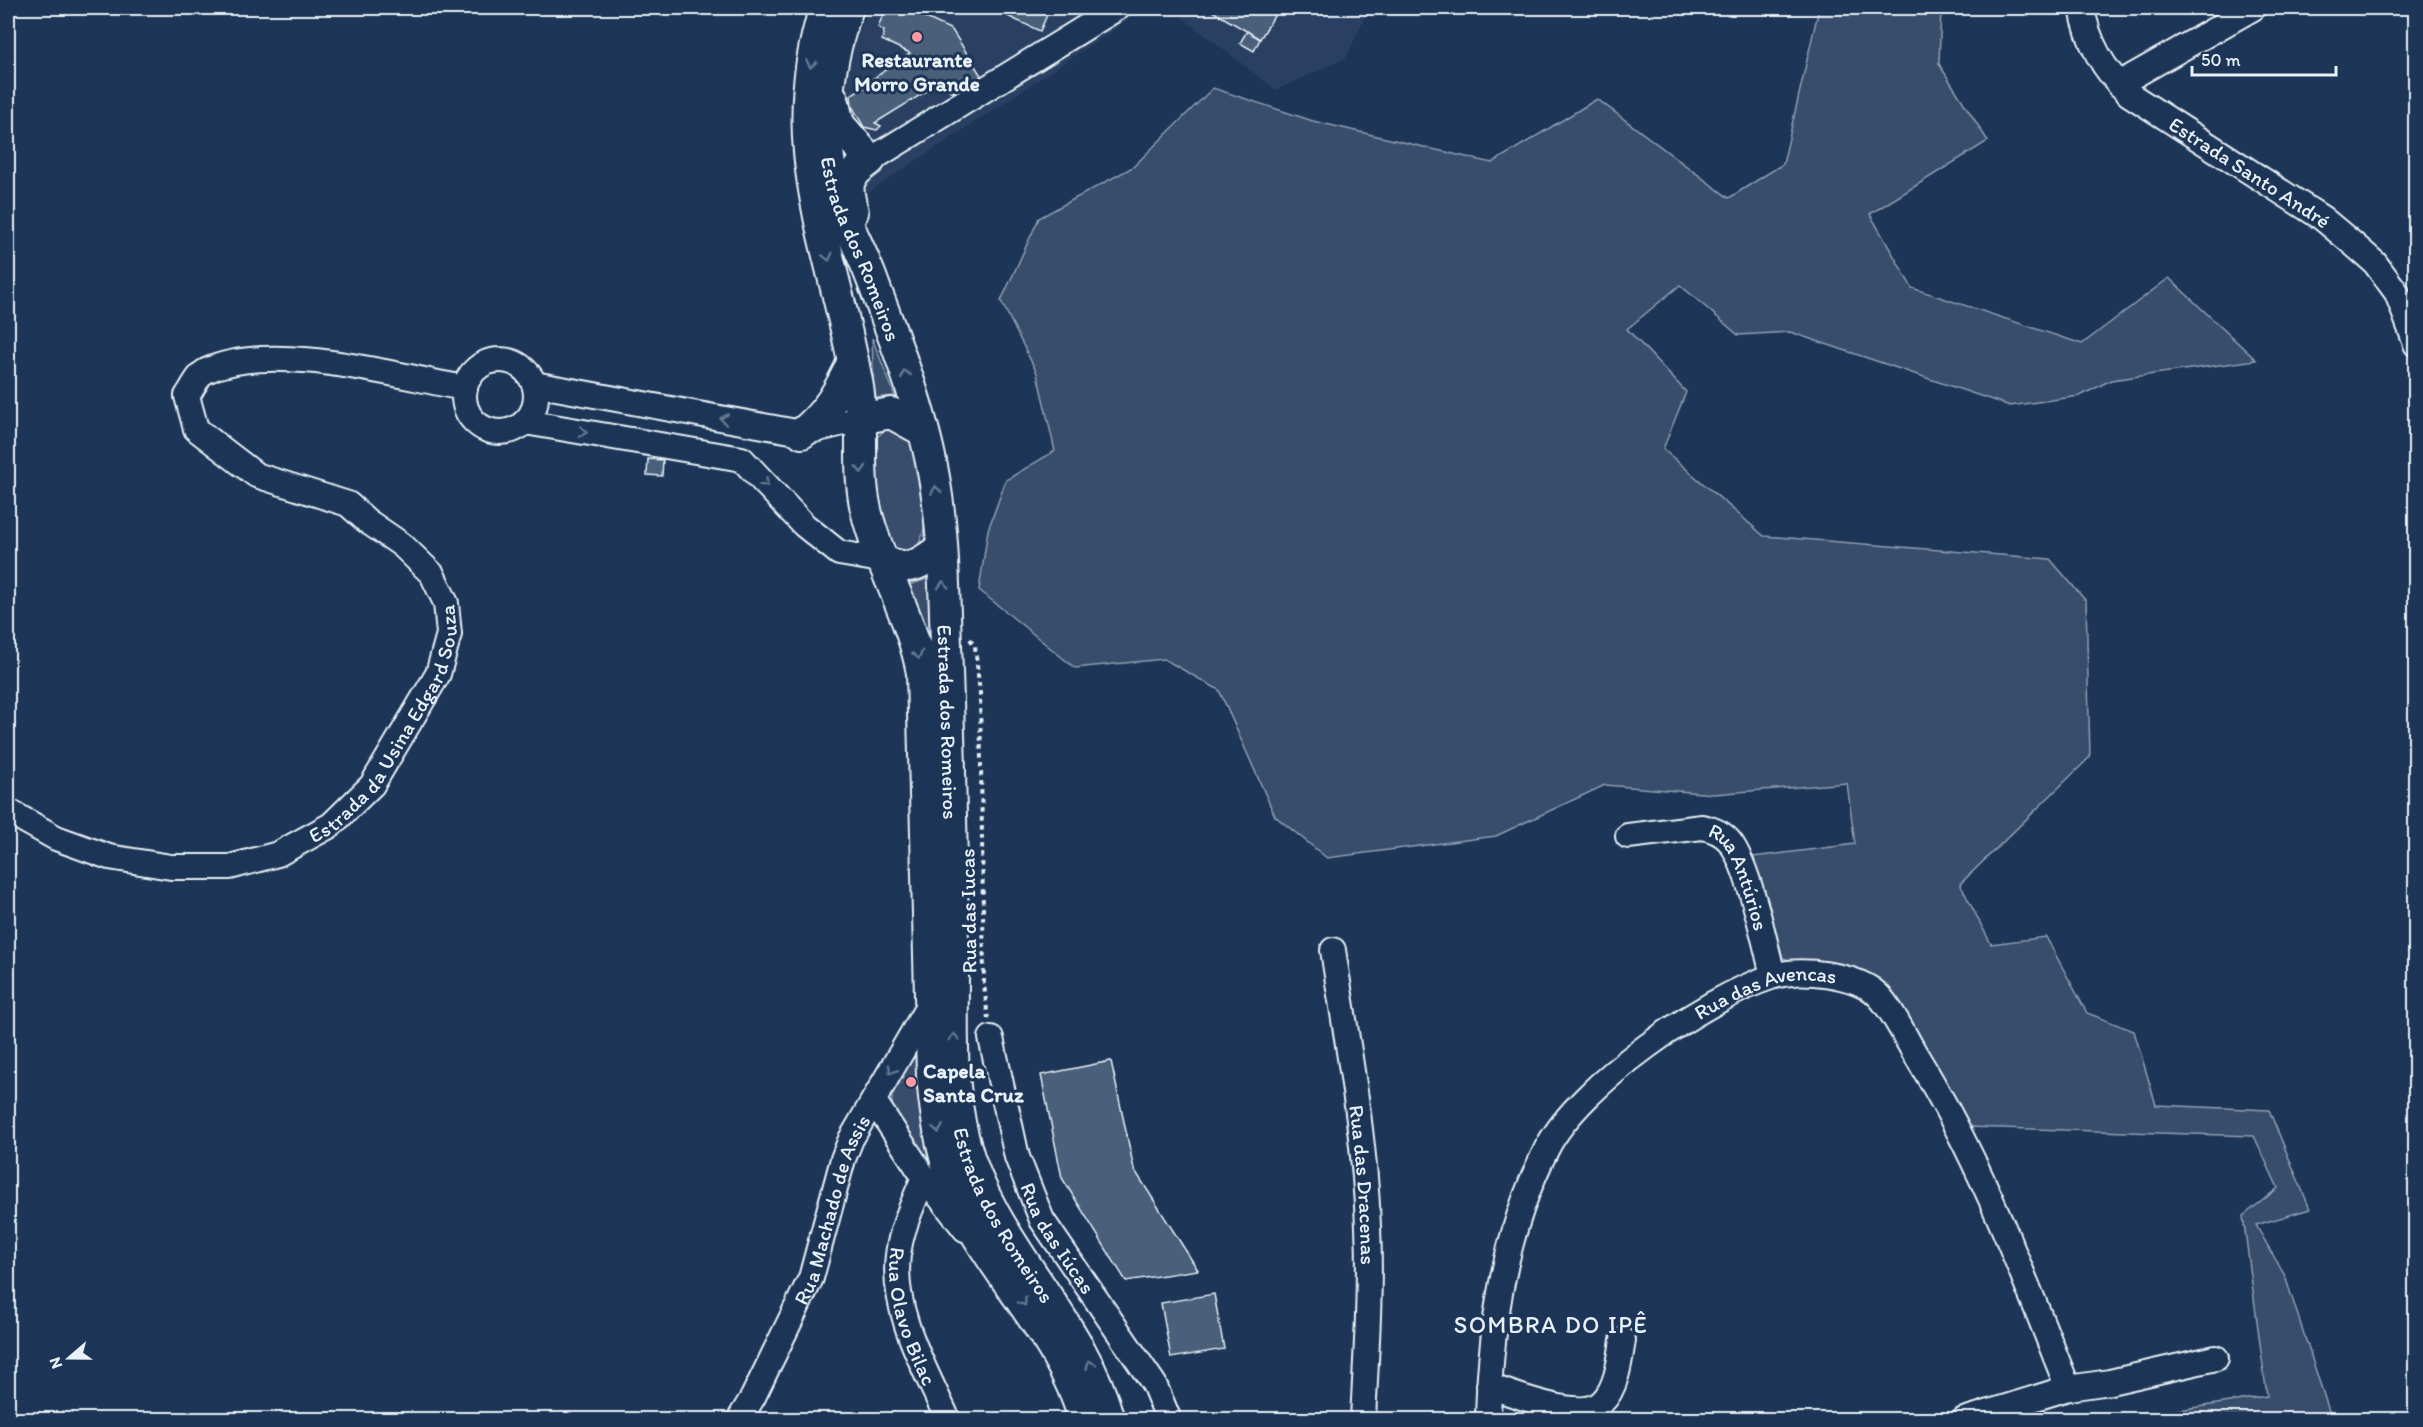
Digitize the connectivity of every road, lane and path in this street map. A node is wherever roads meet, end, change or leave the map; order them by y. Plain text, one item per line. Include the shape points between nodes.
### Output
1 (825, 8) edge
2 (848, 8) edge
3 (1117, 8) edge
4 (2082, 8) edge
5 (2253, 8) edge
6 (830, 79) junction
7 (2119, 84) junction
8 (870, 160) junction
9 (874, 284) junction
10 (2415, 345) edge
11 (853, 361) junction
12 (534, 384) junction
13 (465, 388) junction
14 (860, 419) junction
15 (525, 422) junction
16 (922, 430) junction
17 (802, 433) junction
18 (941, 548) junction
19 (881, 560) junction
20 (945, 618) junction
21 (8, 811) edge
22 (1628, 836) dead end
23 (1334, 950) dead end
24 (1773, 976) junction
25 (930, 1003) junction
26 (991, 1038) joint
27 (874, 1101) junction
28 (924, 1176) junction
29 (990, 1255) junction
30 (1623, 1340) dead end
31 (2216, 1358) dead end
32 (1489, 1386) junction
33 (2068, 1388) junction
34 (739, 1419) edge
35 (948, 1419) edge
36 (1084, 1419) edge
37 (1109, 1419) edge
38 (1169, 1419) edge
39 (1363, 1419) edge
40 (1488, 1419) edge
41 (1964, 1419) edge

1 -> 11 main road, Estrada dos Romeiros via 809,76 807,153 815,204
2 - 6 main road, Estrada dos Romeiros
3 - 8 street
4 - 7 street, Estrada Santo André via 2098,59
5 - 7 street
6 - 8 main road via 839,124
6 - 9 main road, Estrada dos Romeiros via 826,134 829,163 842,208
7 - 10 street, Estrada Santo André via 2322,218 2375,263 2397,293
8 - 9 main road via 852,174 848,192
16 -> 9 main road, Estrada dos Romeiros
11 - 14 main road, Estrada dos Romeiros
11 - 17 main road via 831,405
12 - 13 street via 513,363 493,361 475,371
12 - 15 street via 535,404
17 -> 12 street
13 - 15 street via 467,408 478,425 497,432
13 - 21 street, Estrada da Usina Edgard Souza via 303,359 236,361 204,372 187,396 196,429 243,468 256,476 348,504 402,545 432,574 446,603 448,634 438,674 372,785 331,825 278,855 230,867 171,867 109,857 57,838
14 - 16 main road via 891,413
14 - 17 street
14 -> 19 main road, Estrada dos Romeiros via 863,498
15 -> 19 street via 742,459 804,525 839,553
18 -> 16 main road, Estrada dos Romeiros via 935,481
18 - 19 main road via 908,568
20 -> 18 main road, Estrada dos Romeiros
19 -> 25 main road, Estrada dos Romeiros via 911,631 922,673
20 - 26 path, Rua das Iucas via 963,629 975,646 978,665 984,984
37 -> 20 main road, Estrada dos Romeiros via 1092,1367 1079,1344 994,1217 962,1134 955,1076
22 - 24 street, Rua Antúrios via 1702,827 1731,842 1763,932
23 - 39 street, Rua das Dracenas via 1368,1225
24 - 32 street, Rua das Avencas via 1660,1037 1583,1098 1564,1120 1533,1177 1515,1234 1495,1322
24 - 33 street, Rua das Avencas via 1837,976 1878,995 1965,1140
25 -> 27 street, Rua Machado de Assis
25 -> 29 main road, Estrada dos Romeiros via 932,1076 940,1139 960,1200
26 - 38 street, Rua das Iúcas via 1017,1157 1042,1220 1154,1384
27 - 28 street
27 - 34 street, Rua Machado de Assis via 843,1159 812,1278
28 - 29 street via 957,1221
28 - 35 street, Rua Olavo Bilac via 901,1238 897,1272 903,1308
29 -> 36 main road, Estrada dos Romeiros via 1059,1356
30 - 32 street via 1610,1389 1602,1403 1591,1408 1555,1406
31 - 33 street
32 - 40 street, Rua das Avencas
33 - 41 street

